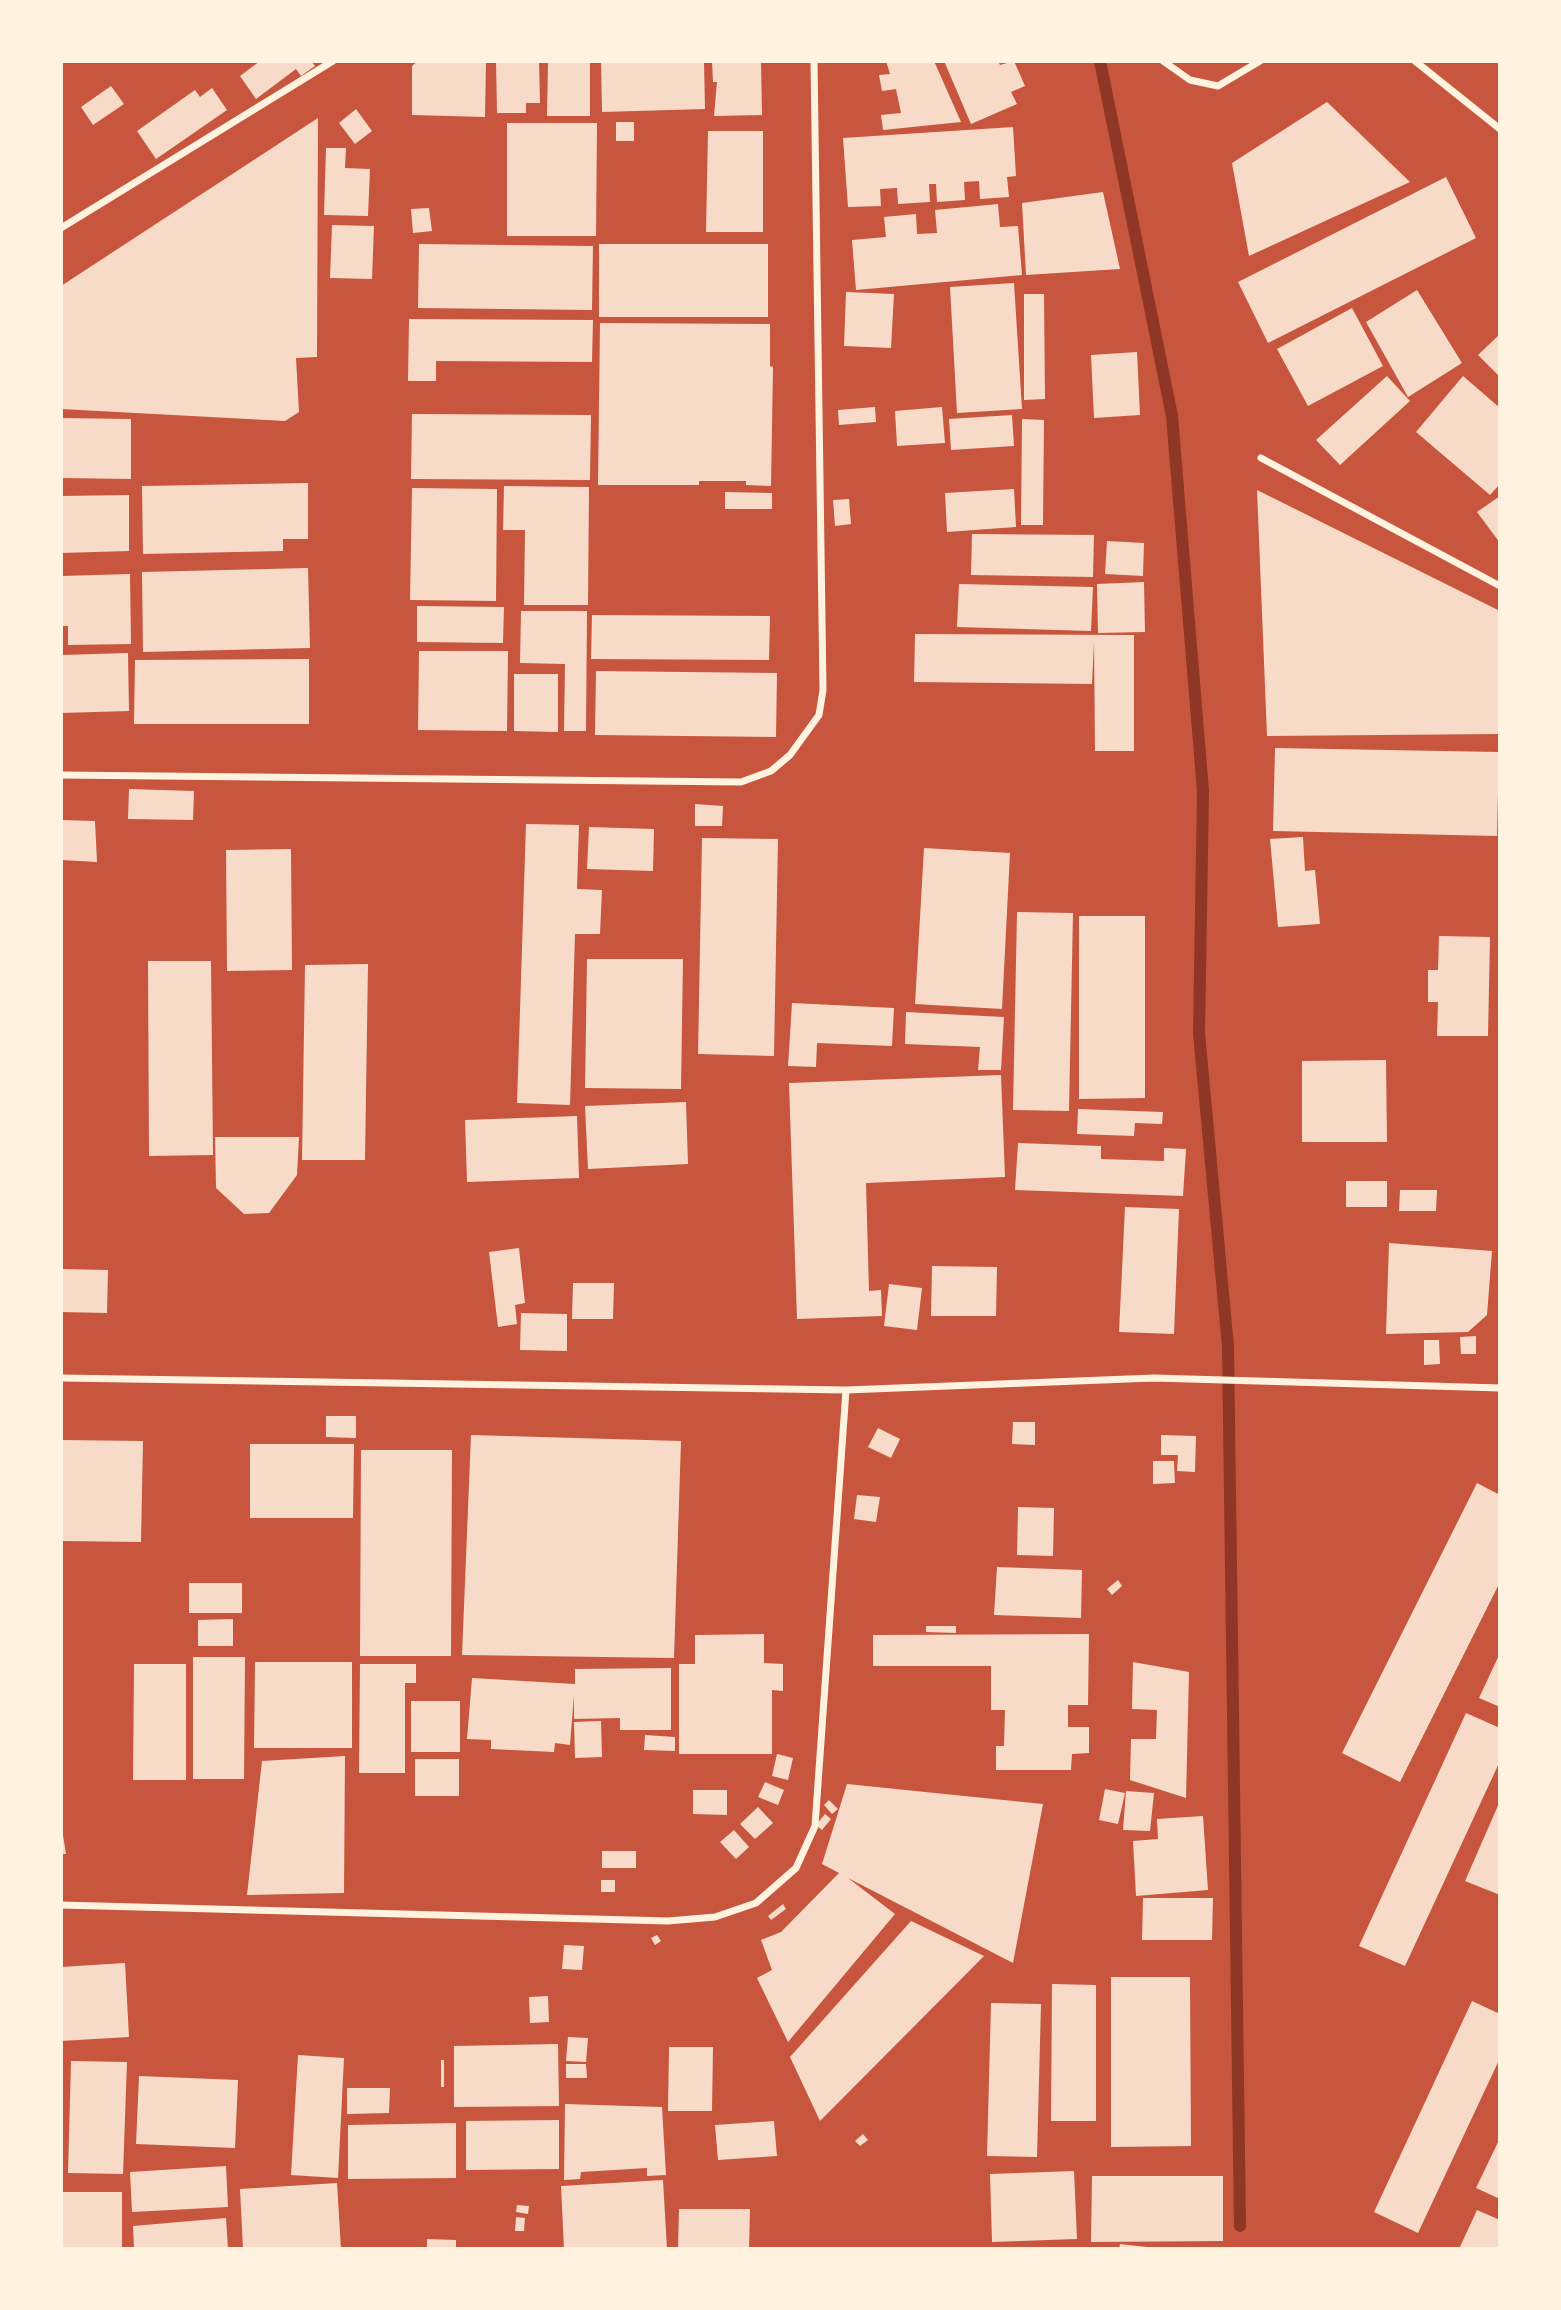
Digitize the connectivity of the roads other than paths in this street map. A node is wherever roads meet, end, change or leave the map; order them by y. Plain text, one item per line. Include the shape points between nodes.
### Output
1 (333, 61) edge
2 (814, 61) edge
3 (1163, 61) edge
4 (1260, 61) edge
5 (1415, 61) edge
6 (1500, 129) edge
7 (61, 228) edge
8 (1261, 458) dead end
9 (1500, 586) edge
10 (61, 775) edge
11 (61, 1378) edge
12 (1500, 1388) edge
13 (846, 1390) junction
14 (61, 1905) edge

1 - 7 street
2 - 10 street via 823,690 819,715 790,755 771,771 741,782
3 - 4 street via 1190,80 1218,86
5 - 6 street
8 - 9 street
11 - 13 street
12 - 13 street via 1210,1378
13 - 14 street via 815,1826 796,1868 756,1903 715,1917 668,1921

